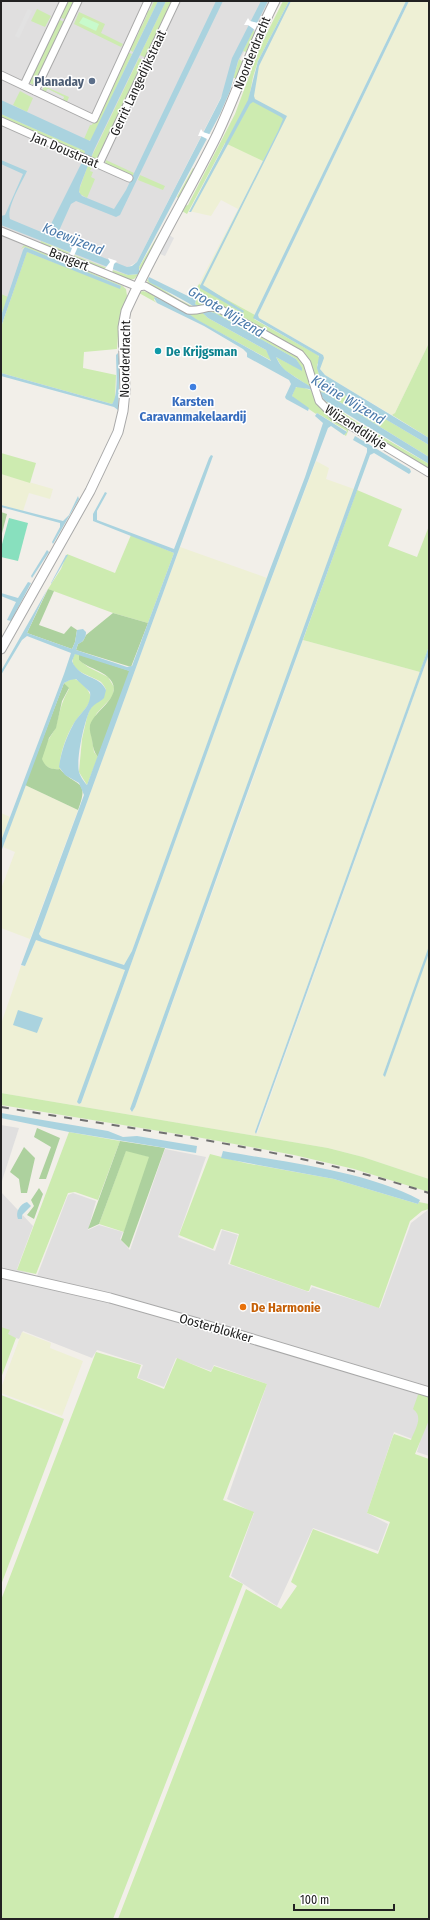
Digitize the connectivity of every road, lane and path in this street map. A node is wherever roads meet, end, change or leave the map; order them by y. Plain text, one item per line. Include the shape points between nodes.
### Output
1 (64, 1) edge
2 (78, 1) edge
3 (148, 1) edge
4 (176, 1) edge
5 (275, 1) edge
6 (1, 75) edge
7 (24, 85) junction
8 (36, 91) junction
9 (1, 121) edge
10 (100, 164) junction
11 (129, 178) dead end
12 (1, 231) edge
13 (138, 287) junction
14 (429, 473) edge
15 (1, 649) edge
16 (1, 1273) edge
17 (428, 1390) edge

1 - 7 street
2 - 8 street
3 - 8 street via 94,119
4 - 10 street, Gerrit Langedijkstraat
5 - 13 street, Noorderdracht via 256,38 216,137 179,202
6 - 7 street
7 - 8 street
9 - 10 street, Jan Doustraat via 90,162
10 - 11 street, Jan Doustraat
12 - 13 street, Bangert
13 - 14 street, Wijzenddijkje via 145,286 187,309 195,311 218,308 300,354 307,363 321,405 334,416
13 - 15 street, Noorderdracht via 123,322 125,391 118,432 90,490
16 - 17 street, Oosterblokker via 110,1298

